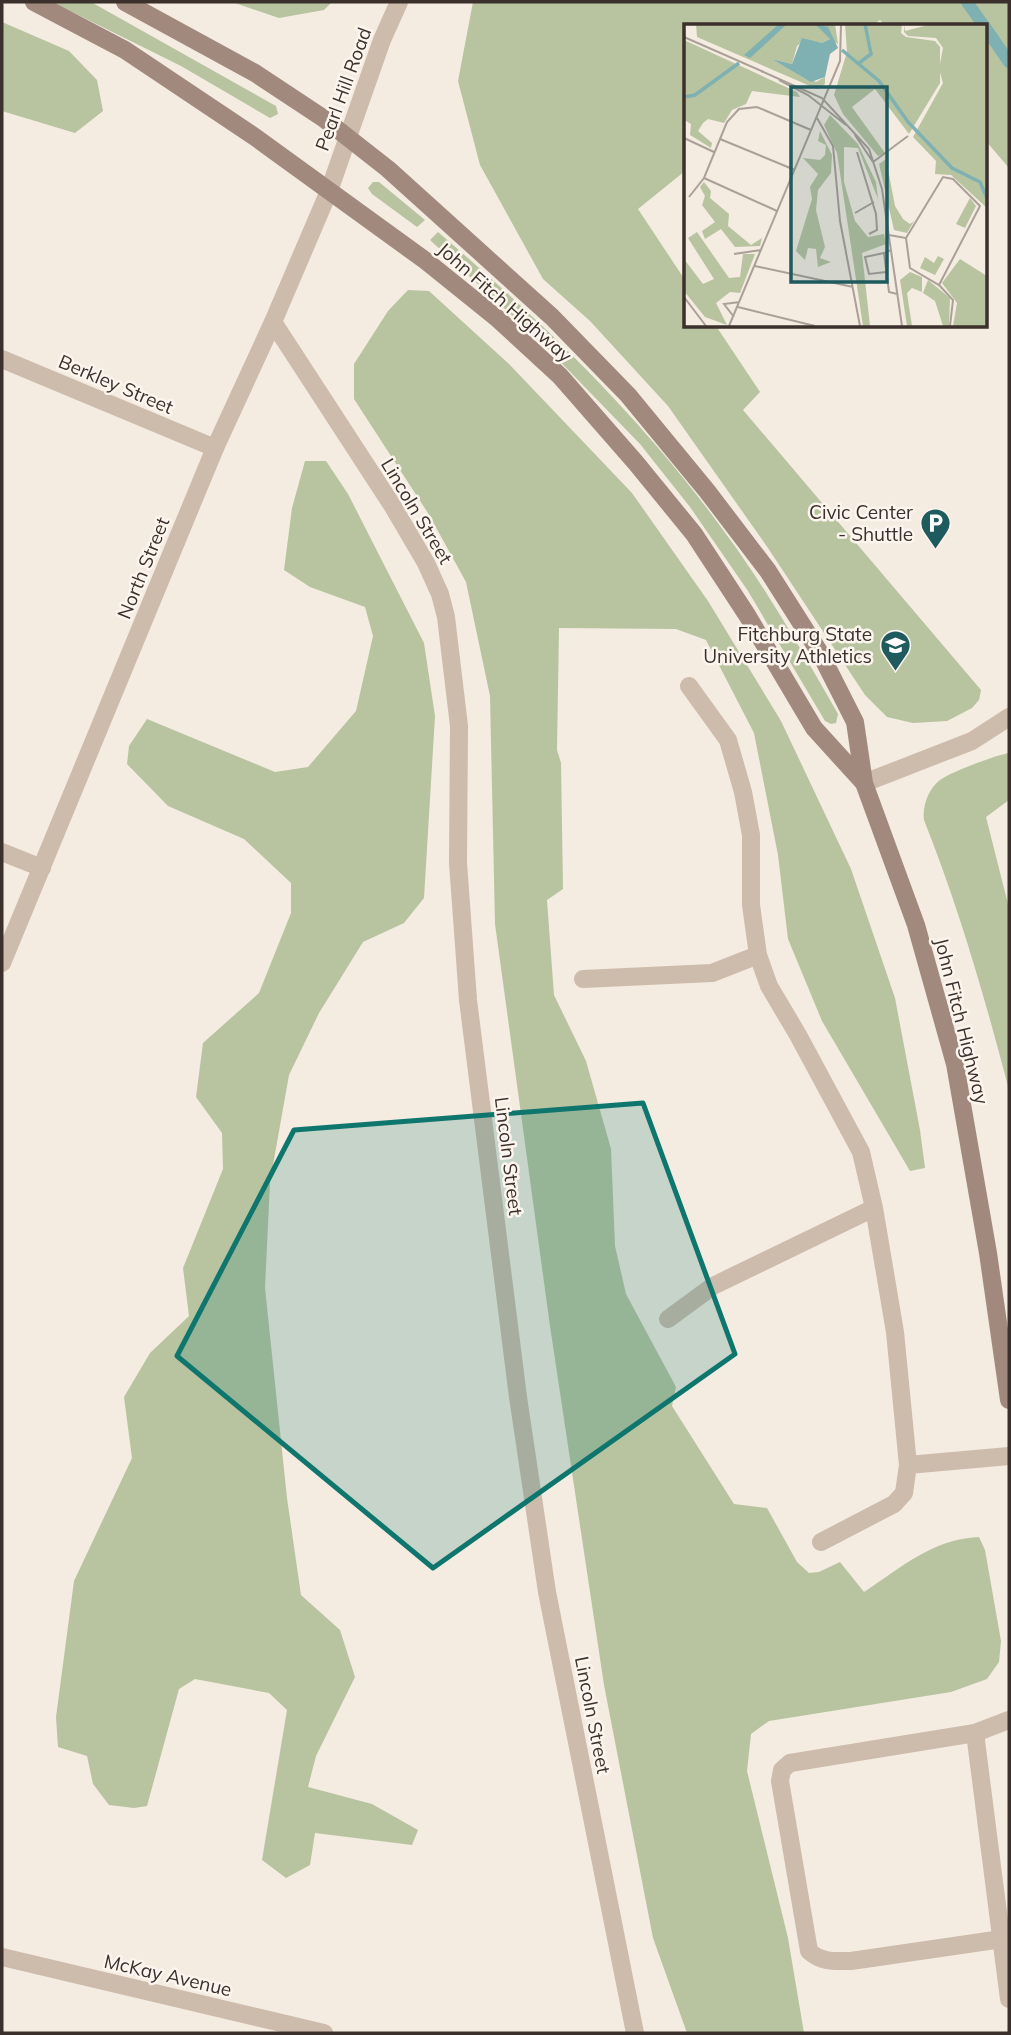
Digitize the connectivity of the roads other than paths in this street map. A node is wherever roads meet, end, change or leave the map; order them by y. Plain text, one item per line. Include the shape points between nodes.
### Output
1 (34, 2) edge
2 (125, 2) edge
3 (399, 2) edge
4 (348, 136) junction
5 (329, 191) junction
6 (272, 322) junction
7 (2, 359) edge
8 (215, 448) junction
9 (689, 686) dead end
10 (1009, 717) edge
11 (864, 783) junction
12 (2, 852) edge
13 (42, 868) junction
14 (758, 955) junction
15 (2, 963) edge
16 (583, 979) dead end
17 (874, 1208) junction
18 (668, 1319) dead end
19 (1009, 1401) edge
20 (1009, 1456) edge
21 (908, 1465) junction
22 (821, 1542) dead end
23 (1009, 1720) edge
24 (975, 1733) junction
25 (1002, 1939) junction
26 (2, 1957) edge
27 (1009, 1999) edge
28 (324, 2033) edge
29 (635, 2033) edge

1 - 5 main road, John Fitch Highway via 125,50
2 - 4 main road, John Fitch Highway via 256,73
3 - 4 street, Pearl Hill Road
4 - 5 street, Pearl Hill Road
4 - 11 main road, John Fitch Highway via 552,317 628,395 707,491 768,571 820,653 855,722
5 - 6 street, North Street
5 - 11 main road, John Fitch Highway via 426,261 560,376 694,534 814,728
6 - 8 street, North Street
6 - 29 street, Lincoln Street via 392,505 426,563 446,617 459,726 458,863 468,1000 518,1397 547,1592
7 - 8 street, Berkley Street
8 - 13 street, North Street
9 - 14 street via 728,740 743,792 751,835 751,905
10 - 11 street via 972,741
11 - 19 main road, John Fitch Highway via 916,925 955,1064
12 - 13 street
13 - 15 street, North Street
14 - 16 street via 712,973
14 - 17 street via 769,986 861,1152
17 - 18 street via 713,1286
17 - 21 street via 895,1332
20 - 21 street
21 - 22 street via 904,1493 894,1504
23 - 24 street
24 - 25 street
24 - 25 street via 790,1763 782,1770 780,1781 809,1951 817,1958 851,1961
25 - 27 street
26 - 28 street, McKay Avenue

